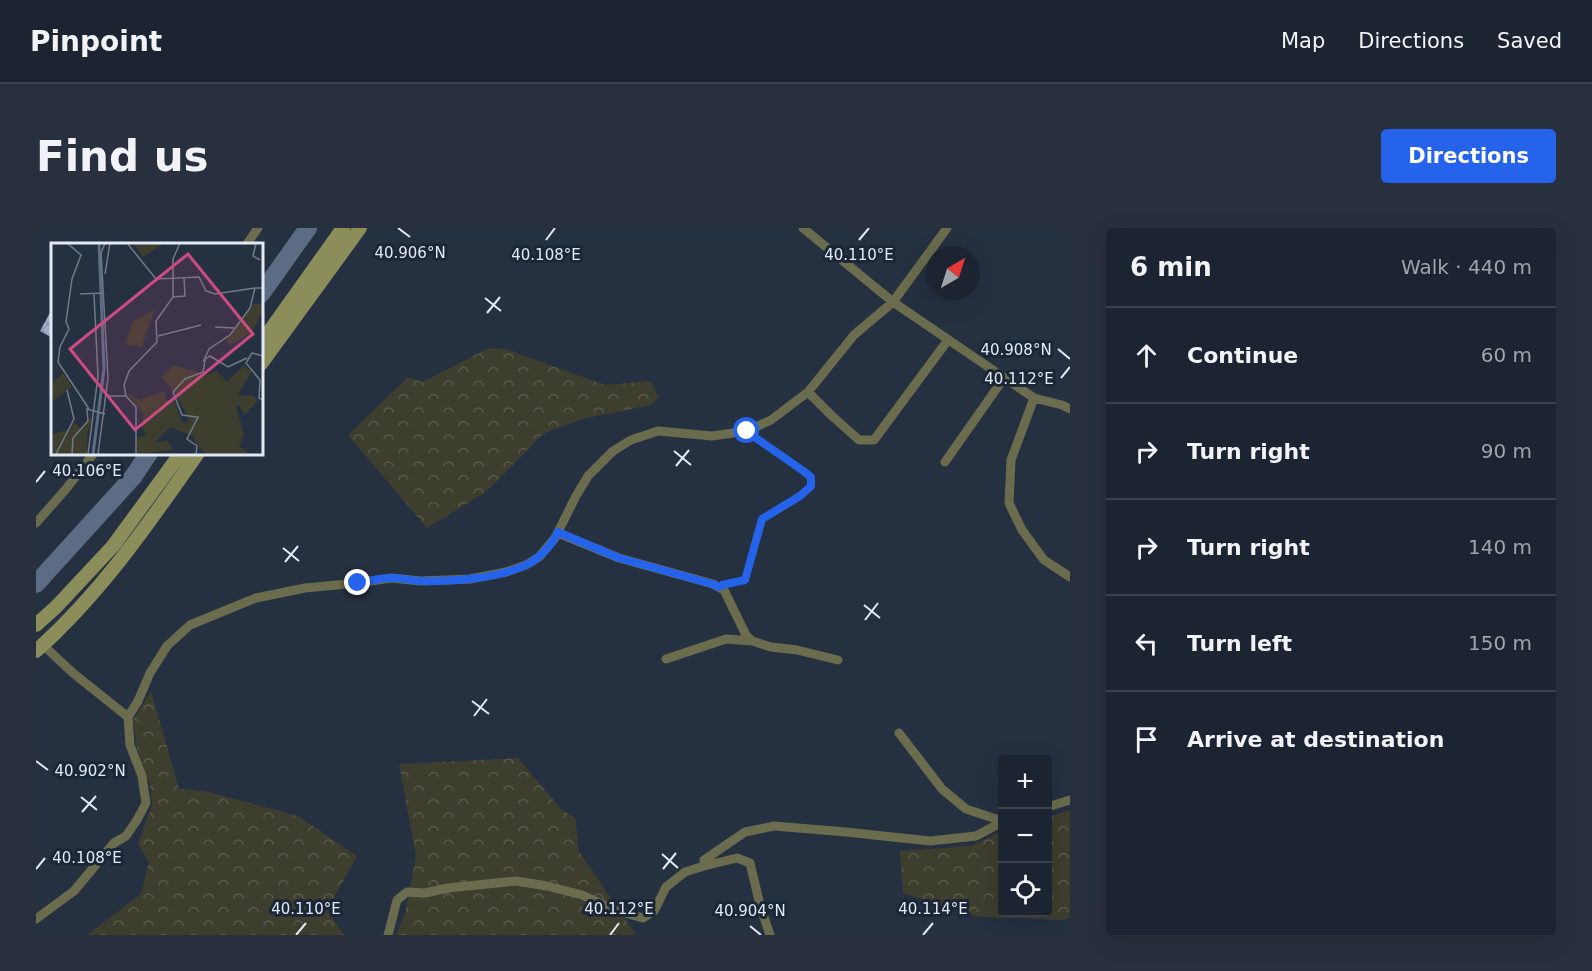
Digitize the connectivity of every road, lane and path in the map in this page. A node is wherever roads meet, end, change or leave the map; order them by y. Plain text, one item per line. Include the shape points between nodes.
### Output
1 (258, 228) edge
2 (343, 228) edge
3 (360, 228) edge
4 (803, 228) edge
5 (947, 228) edge
6 (248, 243) edge
7 (893, 302) junction
8 (948, 340) junction
9 (262, 342) edge
10 (262, 363) edge
11 (1004, 378) junction
12 (808, 392) junction
13 (1034, 398) junction
14 (1070, 409) edge
15 (750, 429) junction
16 (93, 454) edge
17 (180, 454) edge
18 (197, 454) edge
19 (945, 462) dead end
20 (36, 523) edge
21 (558, 532) junction
22 (1070, 577) edge
23 (719, 587) junction
24 (36, 625) edge
25 (752, 641) junction
26 (39, 648) edge
27 (666, 659) dead end
28 (838, 660) dead end
29 (128, 717) junction
30 (899, 733) dead end
31 (1070, 800) edge
32 (1052, 805) edge
33 (998, 820) edge
34 (998, 823) edge
35 (704, 866) junction
36 (36, 919) edge
37 (388, 935) edge
38 (770, 935) edge

1 - 6 street
2 - 9 main road
3 - 10 main road
4 - 7 street
5 - 7 street
7 - 8 street
7 - 12 street via 854,335
8 - 11 street
8 - 12 street via 874,440 859,440
11 - 13 street
11 - 19 street
12 - 15 street via 771,420
13 - 14 street
13 - 22 street via 1011,460 1009,503 1022,530 1044,560
15 - 21 street via 712,436 658,431 631,440 613,451 588,476
15 - 23 path via 753,436 811,477 811,486 762,519 745,580
16 - 20 street
17 - 24 main road via 113,546
18 - 26 main road via 104,582
21 - 23 street via 619,558
21 - 29 street via 539,557 506,572 470,579 391,578 305,588 256,597 190,625 167,646
23 - 25 street
25 - 27 street via 726,639
25 - 28 street
26 - 29 street
29 - 36 street via 130,745 142,776 146,803 126,836 114,843 74,891
30 - 33 street via 942,789 966,808
31 - 32 street
34 - 35 street via 976,836 930,841 774,826 745,832 704,860
35 - 37 street via 685,872 666,887 654,911 643,918 582,895 516,881 407,892 397,900
35 - 38 street via 737,858 750,863

